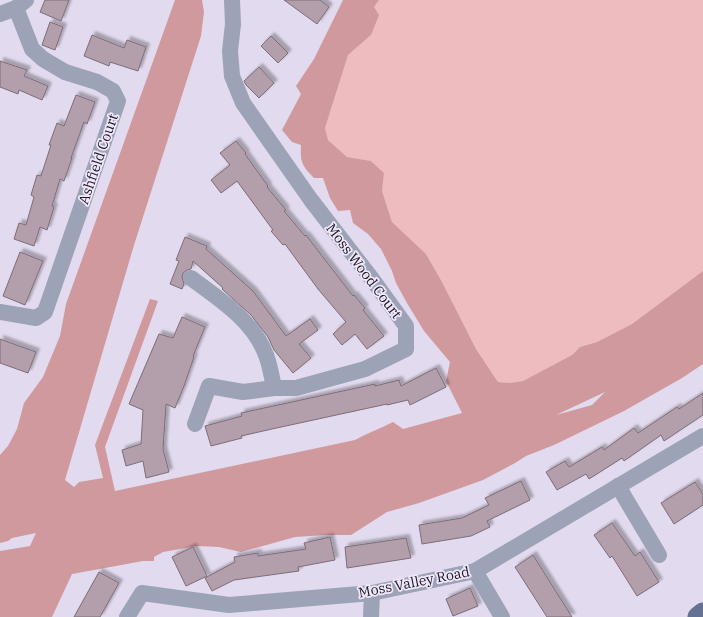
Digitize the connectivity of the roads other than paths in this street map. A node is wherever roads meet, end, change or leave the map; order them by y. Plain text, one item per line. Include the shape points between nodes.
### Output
1 (232, 0) edge
2 (21, 4) edge
3 (0, 14) edge
4 (191, 278) dead end
5 (0, 312) edge
6 (274, 388) junction
7 (195, 424) dead end
8 (703, 436) edge
9 (618, 486) junction
10 (659, 555) dead end
11 (475, 571) junction
12 (372, 593) junction
13 (229, 611) edge
14 (703, 613) edge
15 (127, 617) edge
16 (371, 617) edge
17 (502, 617) edge
18 (698, 617) edge

1 - 6 street, Moss Wood Court via 232,76 243,104 311,200 406,326 406,349 364,369 296,388
2 - 3 street
2 - 5 street, Ashfield Court via 32,49 42,59 65,72 97,82 113,91 118,101 45,312 36,318
4 - 6 street via 238,313 253,331 266,355
6 - 7 street, Moss Wood Court via 243,392 209,386
8 - 9 street, Moss Valley Road
9 - 10 street
9 - 11 street, Moss Valley Road
11 - 12 street, Moss Valley Road
11 - 17 street
12 - 13 street, Moss Valley Road
12 - 16 street
13 - 15 street, Moss Valley Road via 142,593
14 - 18 main road

